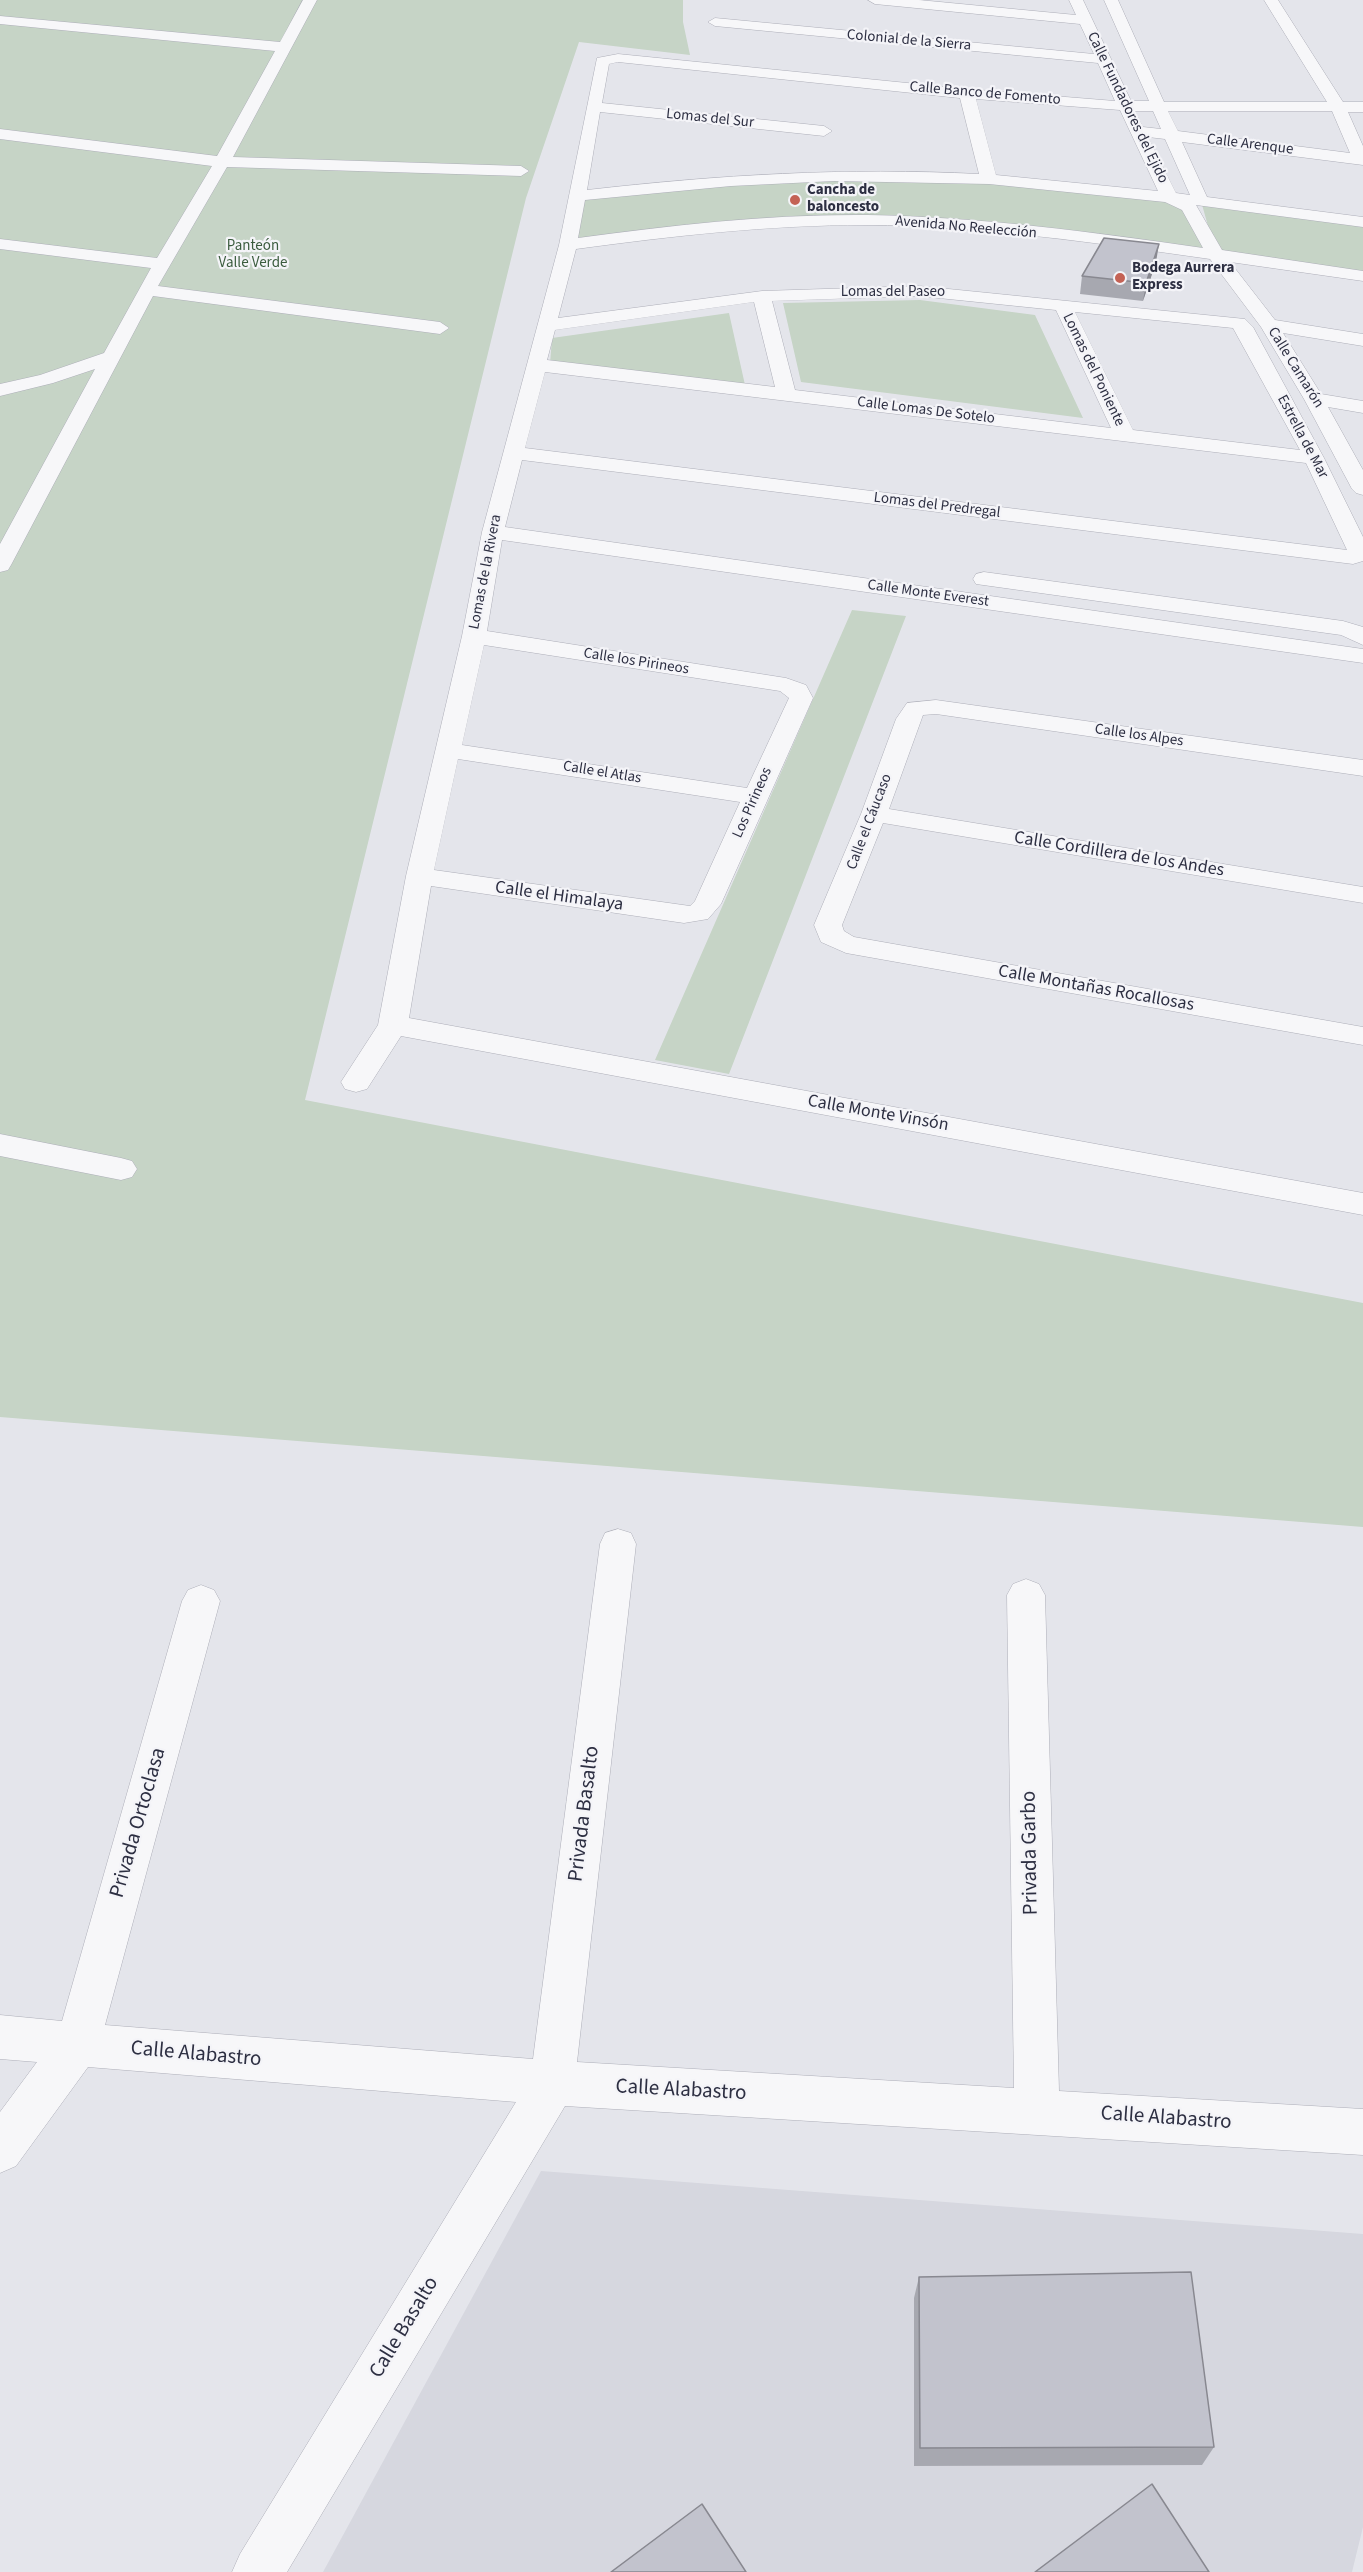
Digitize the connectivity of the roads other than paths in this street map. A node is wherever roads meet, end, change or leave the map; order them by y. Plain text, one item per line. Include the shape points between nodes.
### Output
1 (310, 0) edge
2 (875, 0) edge
3 (1076, 0) edge
4 (1111, 0) edge
5 (1270, 0) edge
6 (0, 20) edge
7 (1085, 20) junction
8 (715, 22) dead end
9 (284, 47) junction
10 (608, 58) joint
11 (1102, 59) junction
12 (814, 77) junction
13 (967, 94) junction
14 (1125, 106) junction
15 (596, 107) junction
16 (1159, 107) junction
17 (1338, 107) junction
18 (1363, 107) edge
19 (0, 134) edge
20 (1139, 136) junction
21 (1174, 139) junction
22 (222, 162) junction
23 (1362, 163) edge
24 (521, 171) dead end
25 (989, 179) junction
26 (577, 196) junction
27 (1171, 198) junction
28 (1195, 204) junction
29 (1363, 222) edge
30 (0, 244) edge
31 (568, 245) junction
32 (1216, 255) junction
33 (162, 264) junction
34 (1363, 276) edge
35 (147, 290) junction
36 (762, 296) junction
37 (1062, 304) junction
38 (1238, 323) joint
39 (548, 325) junction
40 (1269, 326) junction
41 (440, 328) dead end
42 (1363, 339) edge
43 (111, 357) junction
44 (538, 365) junction
45 (0, 390) edge
46 (786, 394) junction
47 (1314, 399) junction
48 (1363, 407) edge
49 (1125, 435) junction
50 (514, 453) junction
51 (1314, 458) junction
52 (1361, 483) edge
53 (495, 522) junction
54 (697, 539) dead end
55 (1361, 555) joint
56 (0, 565) edge
57 (967, 576) dead end
58 (474, 636) junction
59 (1363, 638) edge
60 (1363, 656) edge
61 (797, 690) joint
62 (916, 708) joint
63 (448, 750) junction
64 (1363, 768) edge
65 (756, 797) junction
66 (874, 814) junction
67 (419, 876) junction
68 (1363, 895) edge
69 (698, 913) joint
70 (831, 936) joint
71 (393, 1025) junction
72 (1363, 1036) edge
73 (356, 1082) dead end
74 (0, 1145) edge
75 (121, 1169) dead end
76 (1363, 1204) edge
77 (618, 1544) dead end
78 (1026, 1595) dead end
79 (201, 1600) dead end
80 (0, 2037) edge
81 (77, 2045) junction
82 (552, 2085) junction
83 (1037, 2111) junction
84 (1363, 2132) edge
85 (0, 2150) edge
86 (258, 2572) edge

1 - 9 street
2 - 7 street
3 - 7 street, Calle Fundadores del Ejido
4 - 16 street, Calle Fundadores del Ejido
5 - 17 street
6 - 9 street
7 - 11 street, Calle Fundadores del Ejido
8 - 11 street, Colonial de la Sierra
9 - 22 street
10 - 12 street, Calle Banco de Fomento via 718,61
10 - 15 street, Lomas de la Rivera via 602,61
11 - 14 street, Calle Fundadores del Ejido
12 - 13 street, Calle Banco de Fomento
12 - 15 street, Lomas del Sur via 825,137
13 - 14 street, Calle Banco de Fomento
13 - 25 street
14 - 16 street, Calle Banco de Fomento
14 - 20 street, Calle Fundadores del Ejido
15 - 26 street, Lomas de la Rivera
16 - 17 street, Calle Banco de Fomento
16 - 21 street, Calle Fundadores del Ejido
17 - 18 street, Calle Banco de Fomento
17 - 23 street
19 - 22 street
20 - 21 street, Calle Arenque
20 - 27 street, Calle Fundadores del Ejido
21 - 23 street, Calle Arenque
21 - 28 street, Calle Fundadores del Ejido
22 - 24 street
22 - 33 street
25 - 26 street via 831,171
25 - 27 street
26 - 31 street, Lomas de la Rivera
27 - 28 street, Calle Fundadores del Ejido
28 - 29 street
28 - 32 street, Calle Fundadores del Ejido
30 - 33 street
31 - 32 street, Avenida No Reelección via 685,229 798,222 911,222
31 - 39 street, Lomas de la Rivera
32 - 34 street, Avenida No Reelección
32 - 40 street, Calle Camarón
33 - 35 street
35 - 41 street
35 - 43 street
36 - 37 street, Lomas del Paseo via 919,291
36 - 39 street, Lomas del Paseo
36 - 46 street
37 - 38 street, Lomas del Paseo
37 - 49 street, Lomas del Poniente
38 - 51 street, Estrella de Mar via 1244,327
39 - 44 street, Lomas de la Rivera
40 - 42 street
40 - 47 street, Calle Camarón
43 - 45 street via 46,380
43 - 56 street
44 - 46 street, Calle Lomas De Sotelo
44 - 50 street, Lomas de la Rivera
46 - 49 street, Calle Lomas De Sotelo
47 - 48 street
47 - 52 street, Calle Camarón
49 - 51 street, Calle Lomas De Sotelo
50 - 53 street, Lomas de la Rivera
50 - 55 street, Lomas del Predregal
51 - 55 street, Estrella de Mar
53 - 54 street
53 - 58 street, Lomas de la Rivera
53 - 60 street, Calle Monte Everest
57 - 59 street, Calle Monte Everest via 1343,628
58 - 61 street, Calle los Pirineos via 786,685
58 - 63 street, Lomas de la Rivera
61 - 65 street, Los Pirineos via 801,698
62 - 64 street, Calle los Alpes via 936,707
62 - 66 street, Calle el Cáucaso
63 - 65 street, Calle el Atlas
63 - 67 street, Lomas de la Rivera
65 - 69 street, Los Pirineos via 707,904
66 - 68 street, Calle Cordillera de los Andes
66 - 70 street, Calle el Cáucaso via 828,926
67 - 69 street, Calle el Himalaya via 684,915
67 - 71 street, Lomas de la Rivera
70 - 72 street, Calle Montañas Rocallosas via 846,944
71 - 73 street, Lomas de la Rivera
71 - 76 street, Calle Monte Vinsón
74 - 75 street
77 - 82 street, Privada Basalto
78 - 83 street, Privada Garbo
79 - 81 street, Privada Ortoclasa
80 - 81 street, Calle Alabastro
81 - 82 street, Calle Alabastro
81 - 85 street
82 - 83 street, Calle Alabastro
82 - 86 street, Calle Basalto
83 - 84 street, Calle Alabastro

